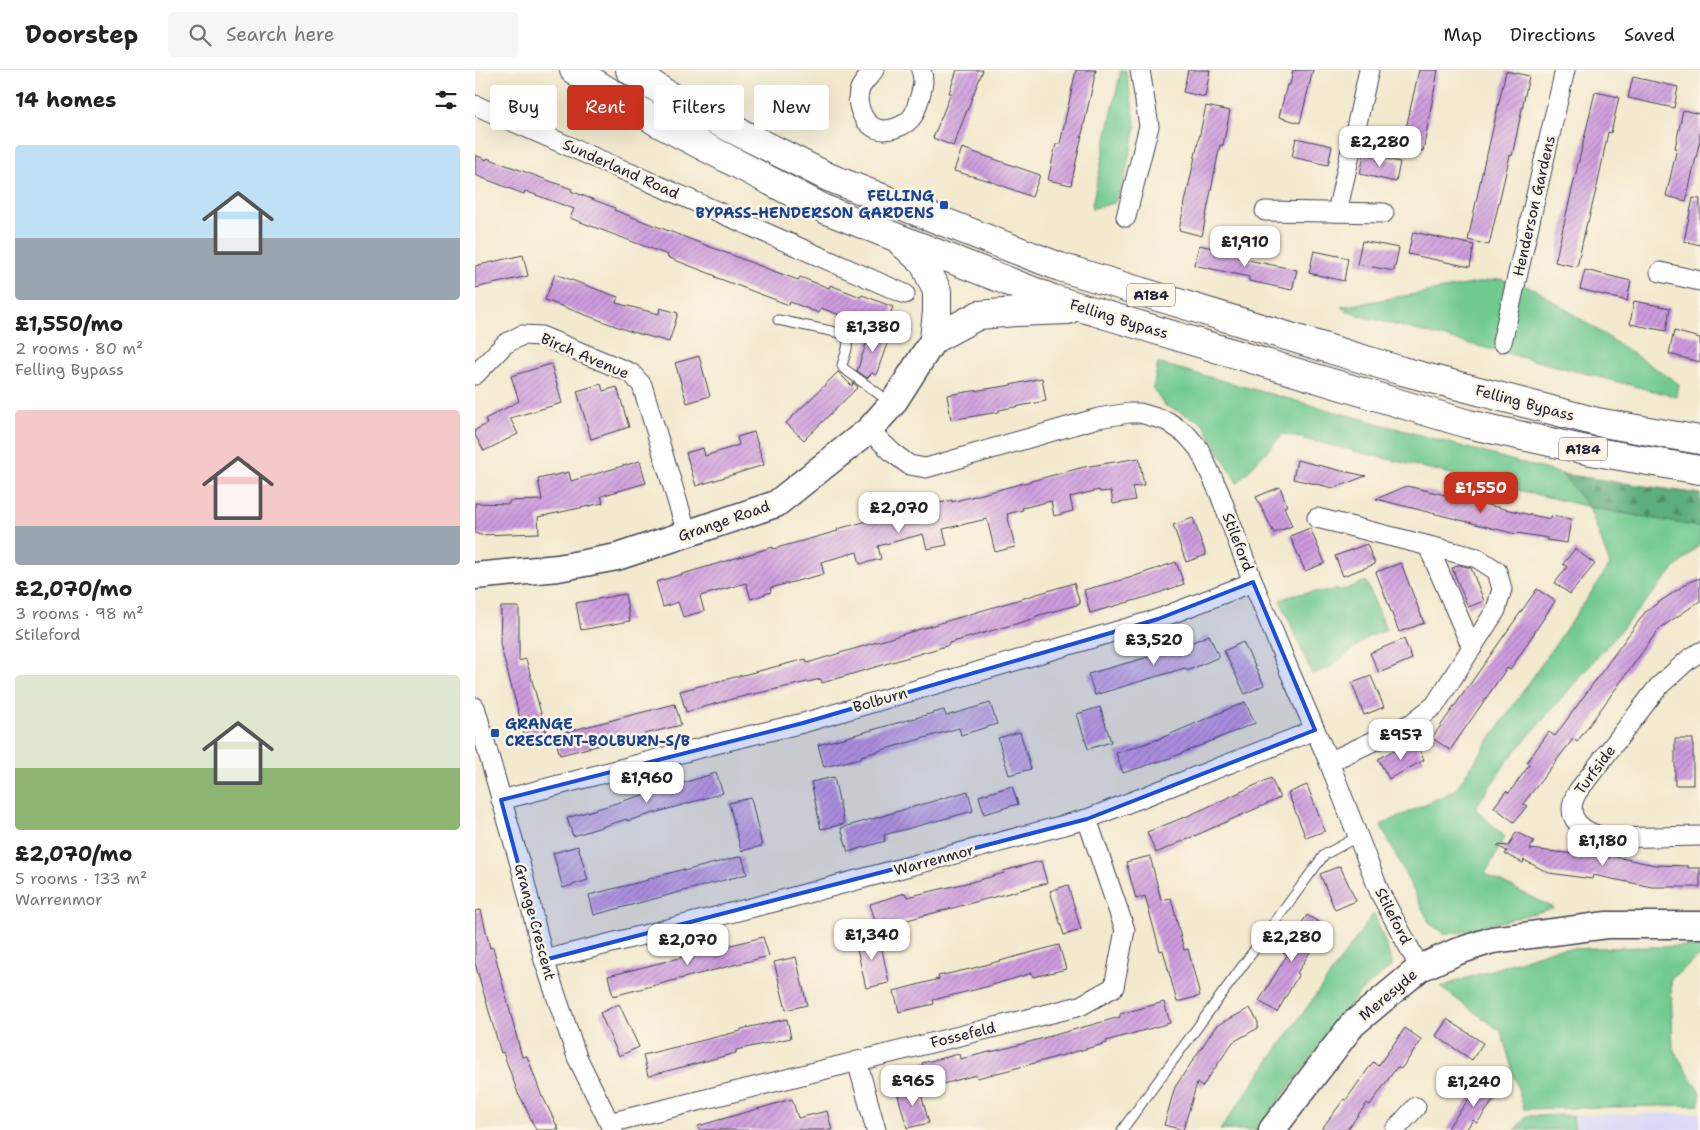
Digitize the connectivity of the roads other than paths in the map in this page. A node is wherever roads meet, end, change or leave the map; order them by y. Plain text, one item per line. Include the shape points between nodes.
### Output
1 (574, 70) edge
2 (630, 70) edge
3 (874, 70) edge
4 (921, 70) edge
5 (1140, 70) edge
6 (1369, 70) edge
7 (1565, 70) edge
8 (475, 105) edge
9 (1265, 211) dead end
10 (1337, 212) junction
11 (1385, 213) dead end
12 (1126, 216) dead end
13 (895, 236) junction
14 (1660, 272) dead end
15 (1700, 281) edge
16 (905, 294) dead end
17 (1085, 309) junction
18 (778, 320) dead end
19 (934, 339) junction
20 (1502, 342) dead end
21 (475, 375) edge
22 (893, 403) junction
23 (869, 430) junction
24 (1700, 440) edge
25 (1700, 470) edge
26 (1317, 518) dead end
27 (687, 533) junction
28 (1428, 546) junction
29 (475, 576) edge
30 (1253, 582) junction
31 (1471, 648) junction
32 (1700, 652) edge
33 (475, 707) edge
34 (1315, 730) junction
35 (1329, 762) junction
36 (501, 800) junction
37 (1087, 819) junction
38 (1700, 836) edge
39 (1357, 837) junction
40 (1700, 925) edge
41 (544, 960) junction
42 (1420, 968) junction
43 (857, 1061) junction
44 (1416, 1106) dead end
45 (611, 1126) edge
46 (1281, 1127) edge
47 (876, 1130) edge
48 (1122, 1130) edge
49 (1395, 1130) edge

1 - 13 highway, Felling Bypass / A184 via 659,123 824,209
2 - 24 highway, Felling Bypass / A184 via 677,101 828,177 1059,267 1411,373 1597,422
3 - 4 street via 860,88 859,105 873,127 891,129 914,115 923,85
5 - 12 street via 1149,126
6 - 10 street
7 - 20 street, Henderson Gardens
8 - 16 street, Sunderland Road
9 - 10 street
10 - 11 street
13 - 17 highway, Felling Bypass / A184
13 - 19 highway via 924,263 937,291
14 - 15 street
17 - 19 highway via 979,315
17 - 25 highway, Felling Bypass / A184 via 1468,424 1591,451
18 - 22 lane via 845,334 848,343 843,368
19 - 22 street, Grange Road
21 - 27 street, Birch Avenue via 505,344 522,335 541,336 631,373 642,385
22 - 23 street, Grange Road
23 - 27 street, Grange Road via 775,504
23 - 30 street, Stileford via 909,465 926,468 1097,418 1140,413 1167,421 1186,434 1199,449
26 - 28 street
27 - 29 street, Grange Road via 617,557 558,568
28 - 31 street
28 - 31 street via 1477,558 1497,571 1502,589 1496,610
30 - 34 street, Stileford
30 - 36 street, Bolburn via 1158,619 803,723
31 - 35 street via 1435,705 1412,723
32 - 38 street, Turfside via 1658,687 1578,791 1572,807 1573,816 1586,831 1608,838
33 - 36 street, Grange Crescent
34 - 35 street, Stileford
34 - 37 street, Warrenmor
35 - 39 street, Stileford
36 - 41 street, Grange Crescent
37 - 41 street, Warrenmor
37 - 43 street, Fossefeld via 1125,930 1113,986 1081,1006
39 - 42 street, Stileford via 1381,893
39 - 48 lane via 1324,855
40 - 42 street, Meresyde via 1607,925 1492,940
41 - 45 street, Grange Crescent via 577,1057
42 - 46 street, Meresyde via 1352,1025
43 - 45 street, Fossefeld
43 - 47 street
44 - 49 street

